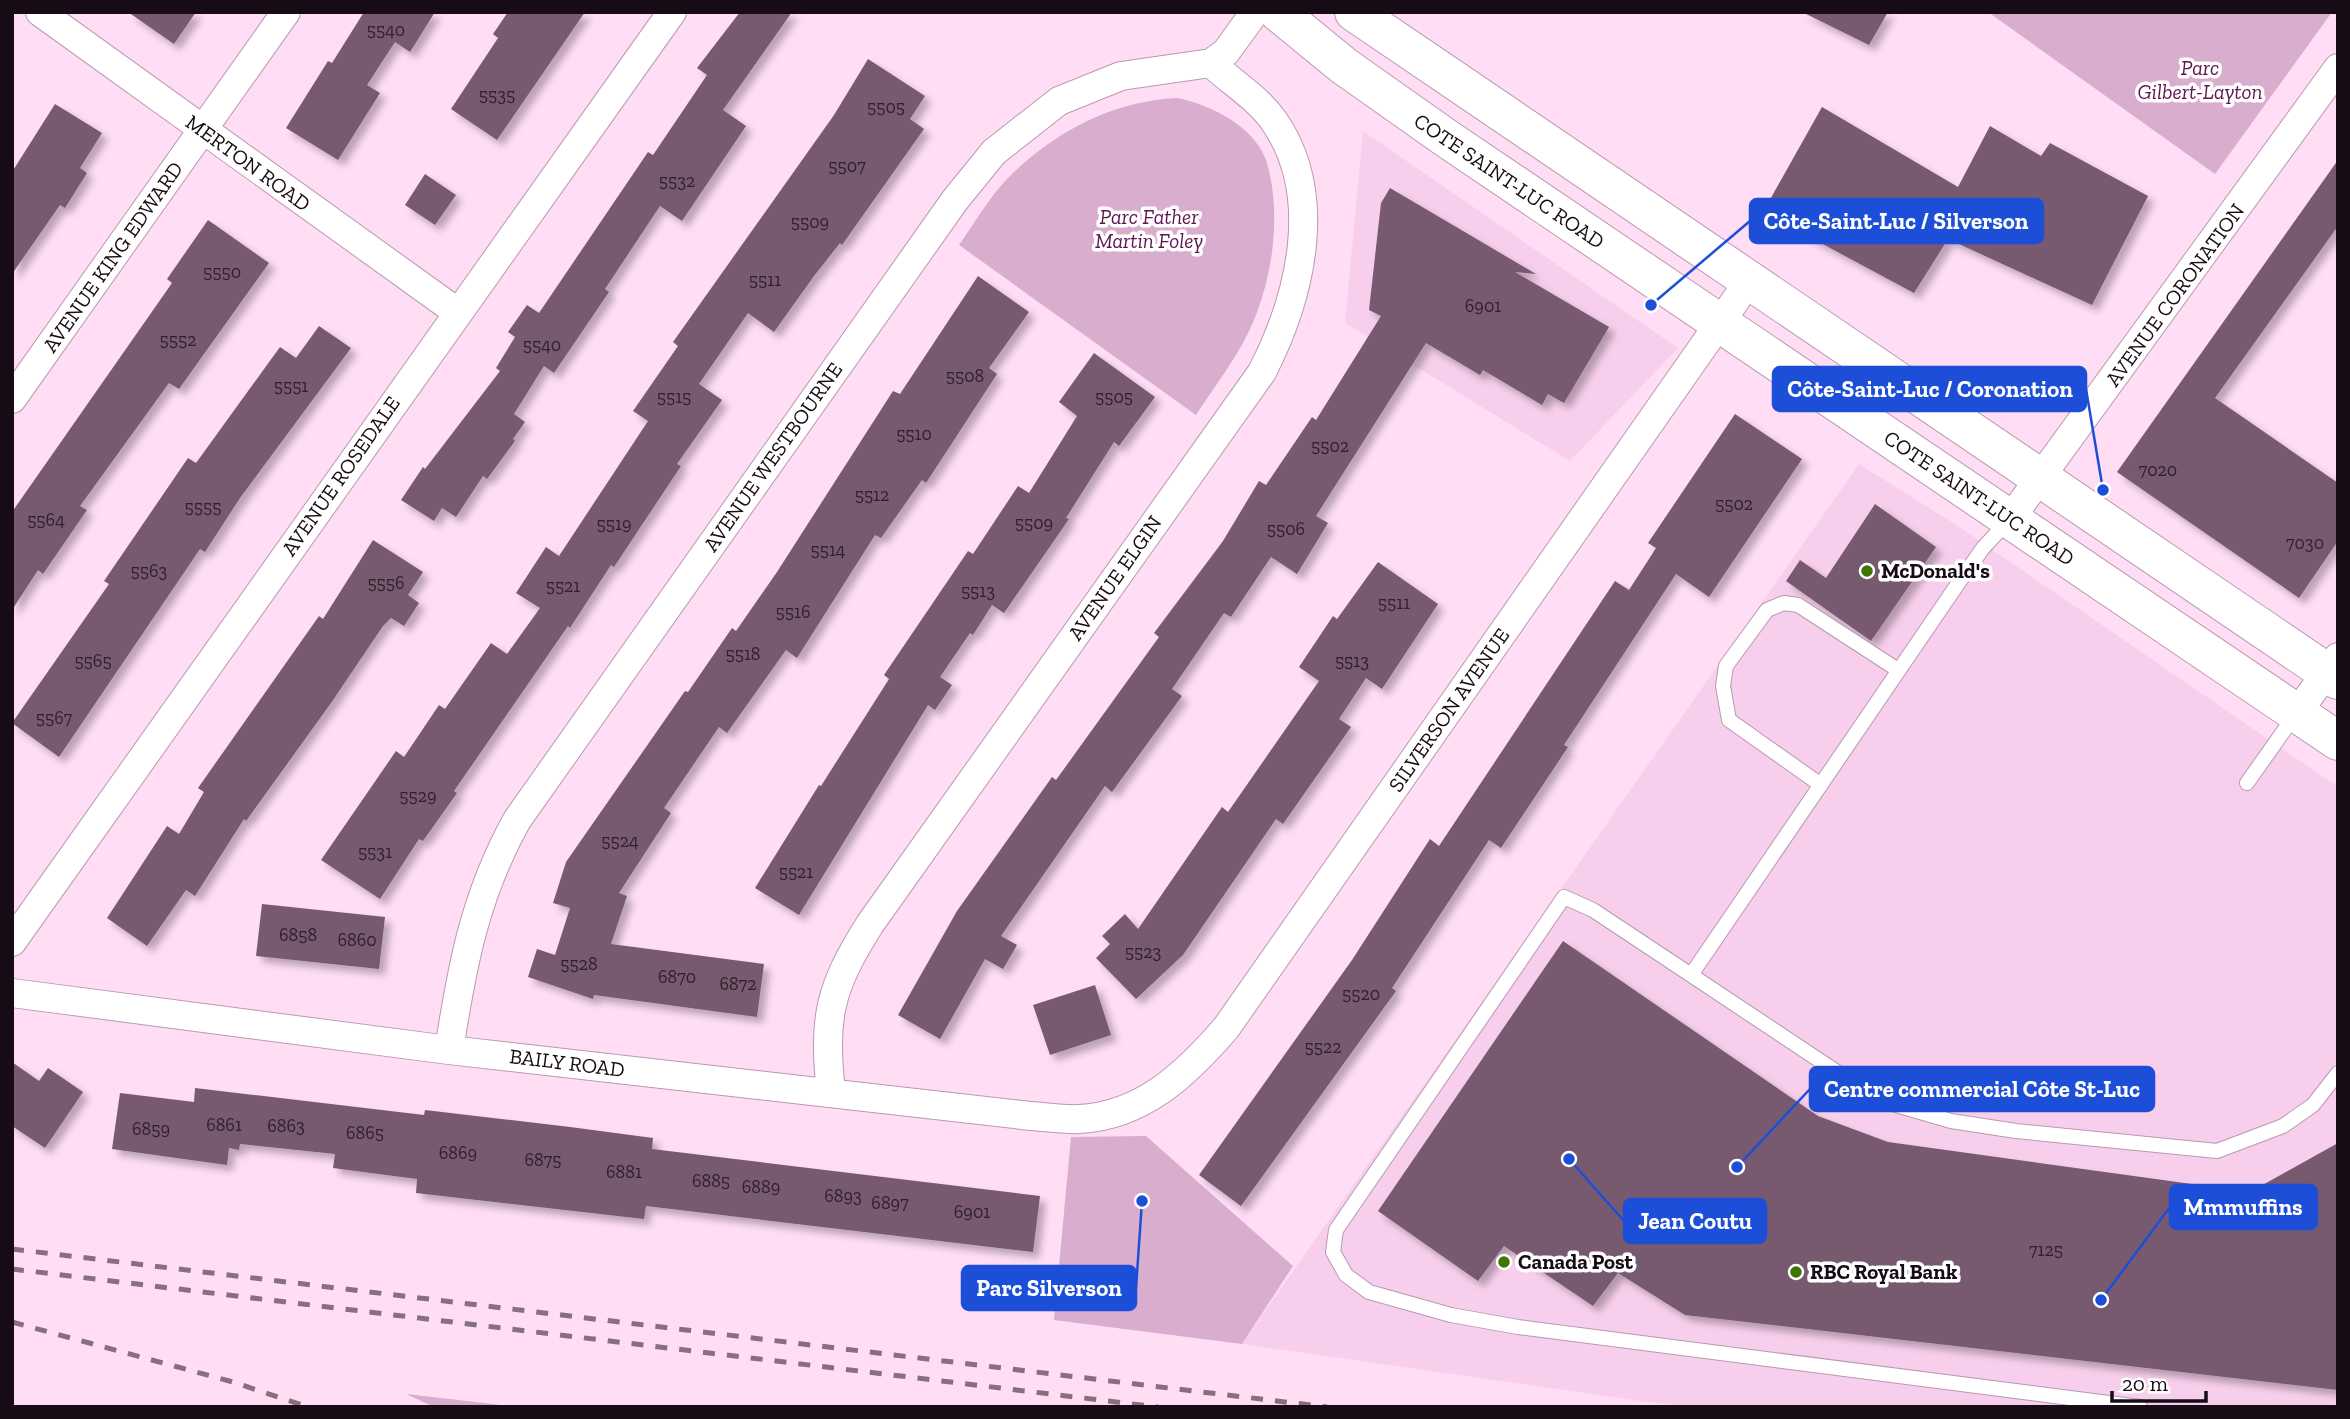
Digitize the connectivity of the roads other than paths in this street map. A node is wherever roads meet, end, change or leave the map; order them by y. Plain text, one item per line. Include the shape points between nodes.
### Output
1 (40, 12) edge
2 (286, 12) edge
3 (672, 12) edge
4 (1255, 12) edge
5 (1278, 12) edge
6 (1354, 12) edge
7 (1211, 63) junction
8 (2338, 68) edge
9 (202, 131) junction
10 (1749, 281) junction
11 (457, 312) junction
12 (1720, 324) junction
13 (12, 399) edge
14 (2041, 478) junction
15 (2010, 519) junction
16 (2334, 669) edge
17 (1898, 670) junction
18 (2296, 714) junction
19 (2338, 741) edge
20 (2247, 783) dead end
21 (1821, 785) junction
22 (12, 942) edge
23 (1691, 975) junction
24 (12, 993) edge
25 (449, 1050) junction
26 (2338, 1073) edge
27 (831, 1093) junction
28 (1121, 1111) joint
29 (2140, 1407) edge

1 - 9 street, MERTON ROAD
2 - 9 street, AVENUE KING EDWARD
3 - 11 street, AVENUE ROSEDALE
4 - 7 street via 1226,52
5 - 12 main road, COTE SAINT-LUC ROAD via 1344,66
6 - 10 main road
7 - 25 street, AVENUE WESTBOURNE via 1121,76 1059,101 994,152 955,200 517,820 474,919
7 - 27 street, AVENUE ELGIN via 1272,118 1298,173 1303,213 1300,252 1294,297 1280,336 1262,372 843,967 828,1010
8 - 14 street, AVENUE CORONATION
9 - 11 street, MERTON ROAD
9 - 13 street, AVENUE KING EDWARD
10 - 12 street, SILVERSON AVENUE
10 - 14 main road
11 - 22 street, AVENUE ROSEDALE
12 - 15 main road, COTE SAINT-LUC ROAD
12 - 28 street, SILVERSON AVENUE via 1226,1028 1193,1067 1161,1093
14 - 15 street, AVENUE CORONATION
14 - 16 main road
15 - 17 lane via 1983,548
15 - 18 main road, COTE SAINT-LUC ROAD
16 - 18 street
17 - 21 lane
17 - 21 lane via 1798,605 1784,603 1767,610 1726,666 1723,686 1729,720
18 - 19 main road, COTE SAINT-LUC ROAD
18 - 20 lane
21 - 23 lane
23 - 26 lane via 1879,1100 1977,1125 2217,1151 2283,1126 2313,1105
23 - 29 lane via 1594,910 1564,897 1336,1230 1333,1252 1346,1275 1369,1292 1398,1302 1517,1327
24 - 25 street, BAILY ROAD
25 - 27 street, BAILY ROAD
27 - 28 street, BAILY ROAD via 1080,1119

